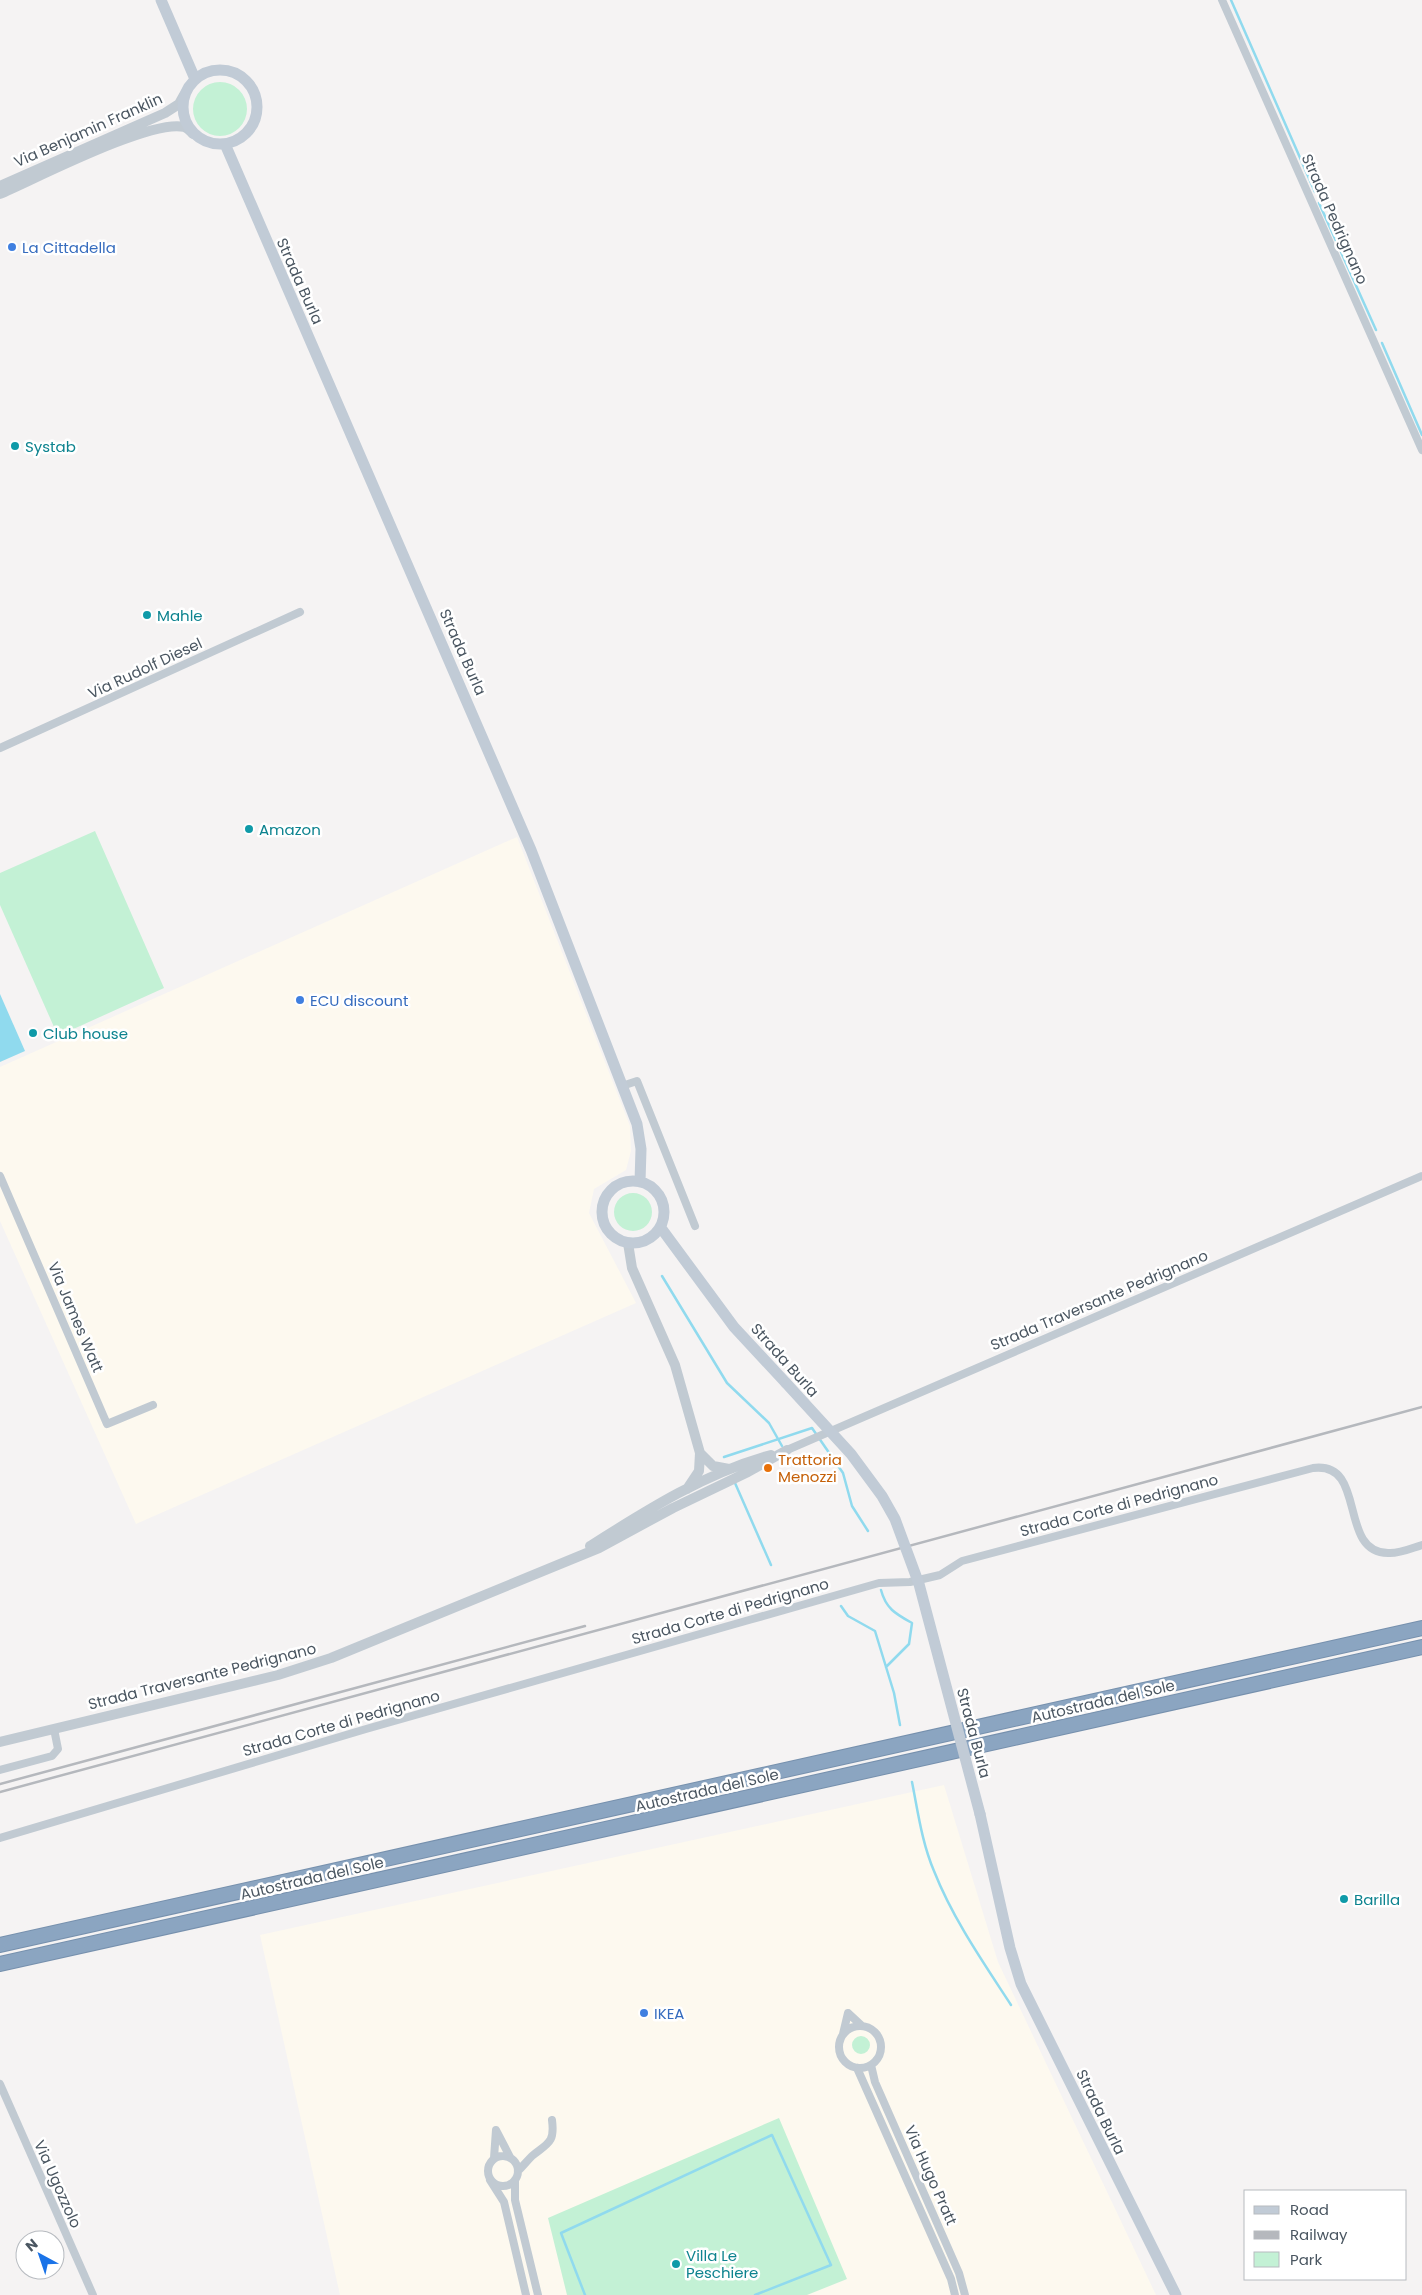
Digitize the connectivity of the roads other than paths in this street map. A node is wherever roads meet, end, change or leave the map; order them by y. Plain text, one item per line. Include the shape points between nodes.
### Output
1 (161, 0) edge
2 (1222, 0) edge
3 (195, 79) junction
4 (184, 95) junction
5 (193, 134) junction
6 (225, 144) junction
7 (0, 192) edge
8 (1422, 450) edge
9 (300, 612) dead end
10 (0, 748) edge
11 (622, 1086) junction
12 (0, 1176) edge
13 (1422, 1176) edge
14 (640, 1182) junction
15 (694, 1226) dead end
16 (661, 1228) junction
17 (628, 1243) junction
18 (153, 1405) dead end
19 (787, 1450) junction
20 (700, 1454) junction
21 (729, 1469) junction
22 (703, 1475) junction
23 (723, 1483) junction
24 (635, 1528) junction
25 (1422, 1545) edge
26 (572, 1557) junction
27 (1422, 1628) edge
28 (1422, 1647) edge
29 (54, 1729) junction
30 (0, 1742) edge
31 (0, 1770) edge
32 (0, 1838) edge
33 (0, 1945) edge
34 (0, 1964) edge
35 (862, 2026) junction
36 (843, 2034) junction
37 (871, 2065) junction
38 (856, 2068) junction
39 (0, 2084) edge
40 (552, 2120) dead end
41 (531, 2157) junction
42 (494, 2158) junction
43 (511, 2158) junction
44 (518, 2171) junction
45 (490, 2180) junction
46 (515, 2180) junction
47 (93, 2295) edge
48 (526, 2295) edge
49 (538, 2295) edge
50 (955, 2295) edge
51 (965, 2295) edge
52 (1176, 2295) edge

1 - 3 main road
2 - 8 street, Strada Pedrignano
3 - 4 main road
3 - 6 main road via 216,70 228,70 238,74 254,91 257,108 253,125 236,141
4 - 5 main road via 183,113
4 - 7 street, Via Benjamin Franklin via 165,113
5 - 6 main road via 203,141
5 - 7 street, Via Benjamin Franklin via 187,128 173,127 138,134
6 - 11 main road, Strada Burla via 531,850
9 - 10 street, Via Rudolf Diesel
11 - 14 main road, Strada Burla via 637,1124
11 - 15 street via 637,1080
12 - 18 street, Via James Watt via 107,1424
13 - 19 street, Strada Traversante Pedrignano
14 - 16 main road via 653,1188 662,1199 665,1214
14 - 17 main road via 625,1182 612,1190 602,1210 604,1225 610,1234
16 - 17 main road via 647,1241
16 - 52 main road, Strada Burla, bridge via 734,1327 851,1454 895,1518 920,1584 980,1814 1010,1948 1022,1984
17 - 20 street via 632,1268 675,1364
19 - 21 street, Strada Traversante Pedrignano
19 - 23 street, Strada Traversante Pedrignano
20 - 21 street via 714,1466
20 - 22 street via 706,1466
21 - 22 street, Strada Traversante Pedrignano
22 - 23 street
22 - 24 street, Strada Traversante Pedrignano via 698,1490 663,1507
22 - 26 street, Strada Traversante Pedrignano via 688,1489
23 - 24 street, Strada Traversante Pedrignano
24 - 26 street, Strada Traversante Pedrignano via 599,1548
25 - 32 street, Strada Corte di Pedrignano via 1390,1554 1378,1552 1366,1543 1360,1533 1344,1480 1323,1467 1313,1468 962,1561 940,1575 910,1582 879,1584 749,1620
26 - 29 street, Strada Traversante Pedrignano via 331,1658 278,1675
27 - 33 highway, Autostrada del Sole
28 - 34 highway, Autostrada del Sole
29 - 30 street, Strada Traversante Pedrignano
29 - 31 street via 58,1749 52,1756
35 - 36 street via 848,2029
35 - 36 street via 848,2013
35 - 37 street via 875,2032 881,2044 880,2056
36 - 38 street via 838,2043 839,2054 846,2064
37 - 38 street
37 - 51 street, Via Hugo Pratt via 875,2082 959,2273
38 - 50 street, Via Hugo Pratt
39 - 47 street, Via Ugozzolo
40 - 41 street via 552,2138
41 - 43 street
41 - 44 street
42 - 43 street via 502,2155
42 - 43 street via 496,2130
42 - 45 street via 487,2171
43 - 44 street
44 - 46 street
45 - 46 street via 503,2186
45 - 48 street via 504,2202
46 - 49 street via 515,2200

